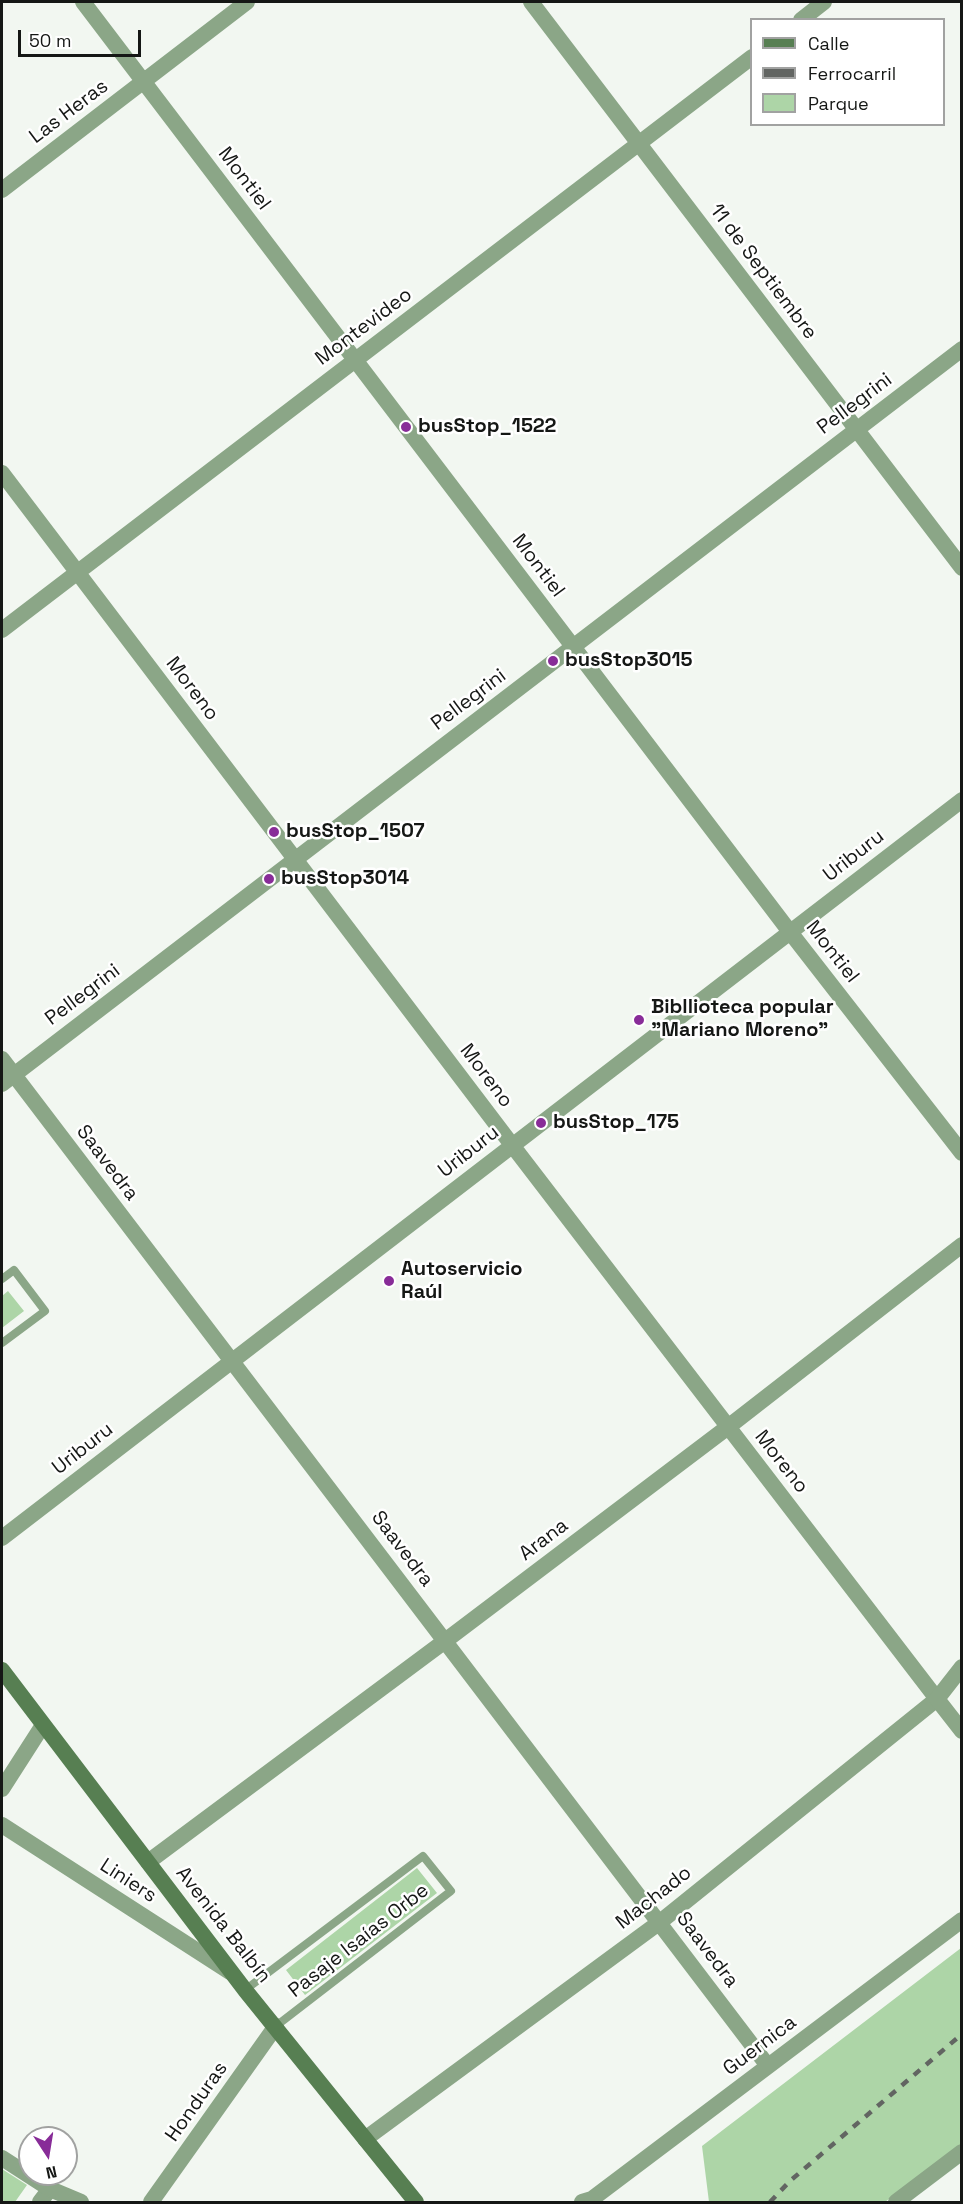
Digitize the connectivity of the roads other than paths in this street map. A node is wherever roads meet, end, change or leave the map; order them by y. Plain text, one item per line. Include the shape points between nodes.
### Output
1 (83, 2) edge
2 (247, 2) edge
3 (531, 2) edge
4 (824, 2) edge
5 (804, 18) edge
6 (750, 59) edge
7 (143, 81) junction
8 (639, 143) junction
9 (2, 190) edge
10 (962, 349) edge
11 (355, 360) junction
12 (856, 429) junction
13 (2, 473) edge
14 (962, 568) edge
15 (77, 572) junction
16 (2, 630) edge
17 (573, 646) junction
18 (962, 800) edge
19 (295, 859) junction
20 (790, 932) junction
21 (2, 1059) edge
22 (8, 1079) edge
23 (512, 1145) junction
24 (962, 1154) edge
25 (962, 1245) edge
26 (2, 1279) edge
27 (2, 1343) edge
28 (232, 1361) junction
29 (728, 1427) junction
30 (2, 1538) edge
31 (446, 1641) junction
32 (2, 1670) edge
33 (960, 1675) edge
34 (937, 1699) junction
35 (43, 1725) junction
36 (962, 1731) edge
37 (2, 1790) edge
38 (2, 1825) edge
39 (148, 1862) junction
40 (962, 1920) edge
41 (660, 1922) junction
42 (232, 1973) junction
43 (245, 1990) junction
44 (276, 2026) junction
45 (768, 2066) junction
46 (365, 2139) junction
47 (962, 2152) edge
48 (2, 2158) edge
49 (45, 2196) edge
50 (902, 2201) edge
51 (81, 2202) edge
52 (151, 2202) edge
53 (416, 2202) edge
54 (582, 2202) edge

1 - 7 street, Montiel
2 - 7 street, Las Heras
3 - 8 street, 11 de Septiembre
4 - 5 street
6 - 8 street, Montevideo
7 - 9 street, Las Heras
7 - 11 street, Montiel
8 - 11 street, Montevideo
8 - 12 street, 11 de Septiembre
10 - 12 street, Pellegrini
11 - 15 street, Montevideo
11 - 17 street, Montiel
12 - 14 street, 11 de Septiembre
12 - 17 street, Pellegrini
13 - 15 street, Moreno
15 - 16 street, Montevideo
15 - 19 street, Moreno
17 - 19 street, Pellegrini
17 - 20 street, Montiel
18 - 20 street, Uriburu
19 - 22 street, Pellegrini
19 - 23 street, Moreno
20 - 23 street, Uriburu
20 - 24 street, Montiel
21 - 22 street, Saavedra
22 - 28 street, Saavedra
23 - 28 street, Uriburu
23 - 29 street, Moreno
25 - 29 street, Arana
26 - 27 lane via 14,1270 45,1311
28 - 30 street, Uriburu
28 - 31 street, Saavedra
29 - 31 street, Arana
29 - 34 street, Moreno
31 - 39 street, Arana
31 - 41 street, Saavedra
32 - 35 main road, Avenida Balbín
33 - 34 street, Machado
34 - 36 street, Moreno
34 - 41 street, Machado
35 - 37 street
35 - 39 main road, Avenida Balbín
38 - 42 street, Liniers
39 - 42 main road, Avenida Balbín
40 - 45 street, Guernica
41 - 45 street, Saavedra
41 - 46 street, Machado
42 - 43 main road, Avenida Balbín
43 - 44 main road, Avenida Balbín
43 - 44 lane, Pasaje Isaías Orbe via 423,1856 451,1891
44 - 46 main road, Avenida Balbín
44 - 52 street, Honduras
45 - 54 street, Guernica via 592,2199
46 - 53 main road, Avenida Balbín
47 - 50 street
48 - 49 street
49 - 51 street

